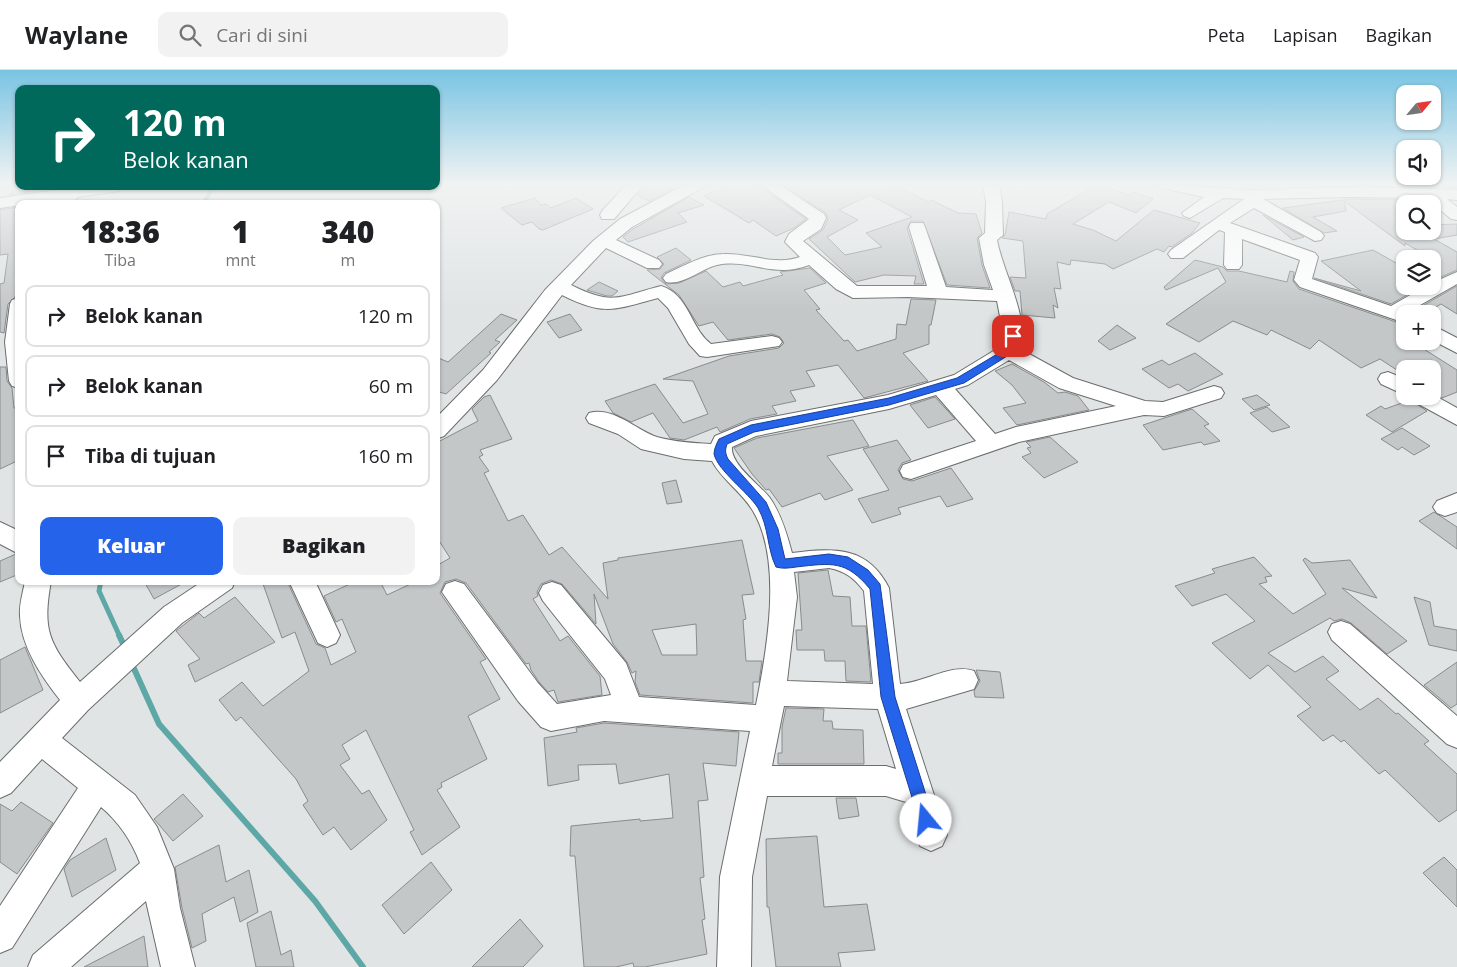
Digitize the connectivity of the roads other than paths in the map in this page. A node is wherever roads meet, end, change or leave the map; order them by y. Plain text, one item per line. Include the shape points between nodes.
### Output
1 (623, 226) edge
2 (814, 226) edge
3 (993, 226) edge
4 (1215, 226) edge
5 (1222, 226) edge
6 (1299, 226) edge
7 (917, 227) dead end
8 (1233, 230) junction
9 (1315, 236) dead end
10 (604, 241) junction
11 (1177, 254) dead end
12 (812, 258) junction
13 (653, 264) dead end
14 (1233, 266) dead end
15 (1457, 277) edge
16 (672, 278) dead end
17 (559, 286) junction
18 (938, 292) junction
19 (1005, 296) junction
20 (1414, 305) edge
21 (1396, 314) edge
22 (15, 326) edge
23 (1441, 337) edge
24 (772, 342) dead end
25 (1457, 347) edge
26 (1009, 351) junction
27 (15, 364) edge
28 (941, 387) junction
29 (1214, 393) dead end
30 (1435, 405) edge
31 (1144, 408) junction
32 (597, 418) dead end
33 (1457, 418) edge
34 (440, 427) edge
35 (991, 444) junction
36 (720, 454) junction
37 (910, 471) dead end
38 (0, 531) edge
39 (15, 541) edge
40 (780, 564) junction
41 (37, 585) edge
42 (217, 585) edge
43 (304, 585) edge
44 (455, 592) dead end
45 (552, 593) dead end
46 (1341, 632) dead end
47 (327, 636) dead end
48 (964, 680) dead end
49 (87, 693) junction
50 (888, 697) junction
51 (769, 706) junction
52 (630, 710) junction
53 (1457, 734) edge
54 (42, 741) junction
55 (756, 781) junction
56 (0, 783) edge
57 (98, 785) junction
58 (917, 791) junction
59 (931, 835) dead end
60 (158, 869) junction
61 (0, 936) edge
62 (45, 967) edge
63 (178, 967) edge
64 (734, 967) edge

1 - 10 street
2 - 12 street via 794,240
3 - 19 street via 994,235 988,238 995,271
4 - 11 street
5 - 8 street
6 - 9 street
7 - 18 street
8 - 14 street
8 - 21 street via 1309,257 1303,280 1306,283
10 - 13 street
10 - 17 street
12 - 16 street via 782,267 717,260
12 - 18 street via 852,292
15 - 20 street
17 - 24 street via 578,297 606,305 661,292 674,302 707,351
17 - 34 street via 490,375
18 - 19 street
19 - 26 street via 1013,336
22 - 27 street
23 - 25 street
26 - 28 street via 961,380
26 - 31 street via 1066,383
28 - 35 street
28 - 36 street via 863,408 751,428 723,442
29 - 31 street via 1164,409
30 - 33 street
31 - 35 street via 1025,433
32 - 36 street via 626,429 649,443 684,451
35 - 37 street
36 - 40 street via 762,505 773,529
38 - 39 street
40 - 50 street via 829,558 848,562 864,573 876,588
40 - 51 street via 784,597
41 - 49 street via 33,618 48,663
42 - 49 street via 173,615
43 - 47 street
44 - 52 street via 528,692 551,718 590,710
45 - 52 street via 616,672
46 - 53 street
48 - 50 street via 911,696
49 - 54 street
50 - 51 street
50 - 58 street
51 - 52 street
51 - 55 street
54 - 56 street
54 - 57 street
55 - 58 street via 886,782
55 - 64 street via 736,877
57 - 60 street via 124,806 146,838
57 - 61 street
58 - 59 street
60 - 62 street
60 - 63 street via 162,908

